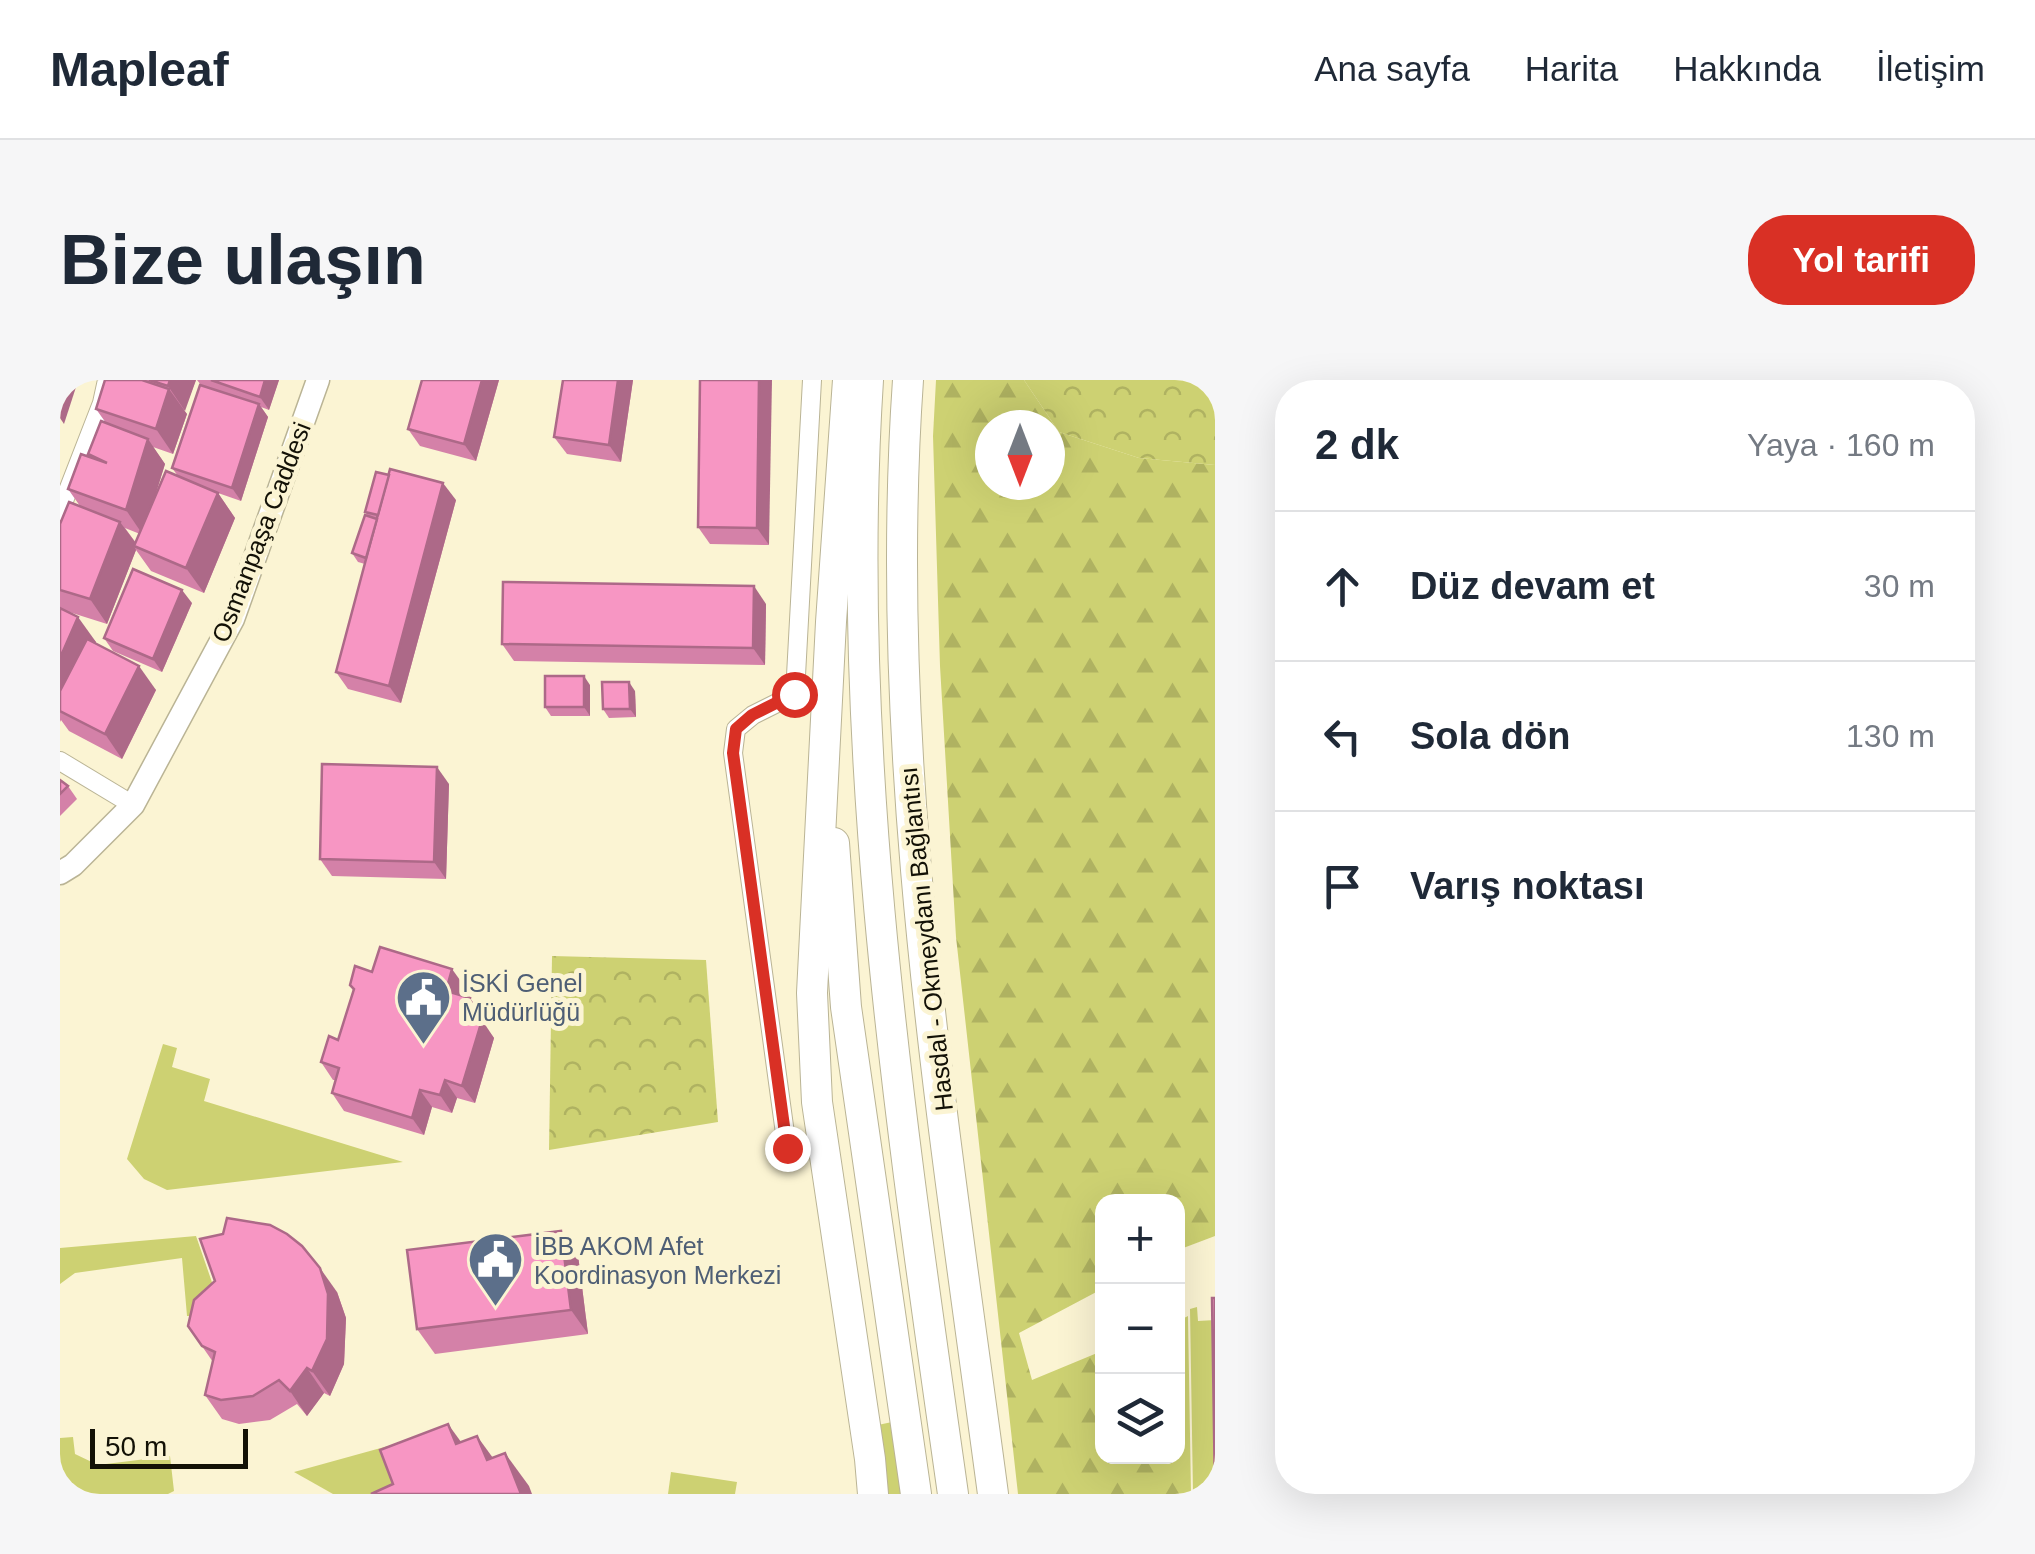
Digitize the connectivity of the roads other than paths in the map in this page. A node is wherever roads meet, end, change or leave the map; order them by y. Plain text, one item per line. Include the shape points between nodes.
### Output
1 (107, 380) edge
2 (318, 380) edge
3 (812, 380) edge
4 (848, 380) edge
5 (868, 380) edge
6 (908, 380) edge
7 (60, 510) edge
8 (826, 756) junction
9 (60, 761) edge
10 (133, 806) junction
11 (60, 873) edge
12 (787, 1148) dead end
13 (872, 1494) edge
14 (916, 1494) edge
15 (953, 1494) edge
16 (993, 1494) edge

1 - 7 street
2 - 10 main road, Osmanpaşa Caddesi via 233,619
3 - 12 street via 794,694 736,729 733,753
4 - 8 highway
5 - 15 highway, Hasdal - Okmeydanı Bağlantısı via 862,590 873,814
6 - 16 highway, Hasdal - Okmeydanı Bağlantısı via 902,579 909,769 946,1141
8 - 13 highway via 814,919 815,1072
8 - 14 highway via 846,1007
9 - 10 street
10 - 11 main road, Osmanpaşa Caddesi

